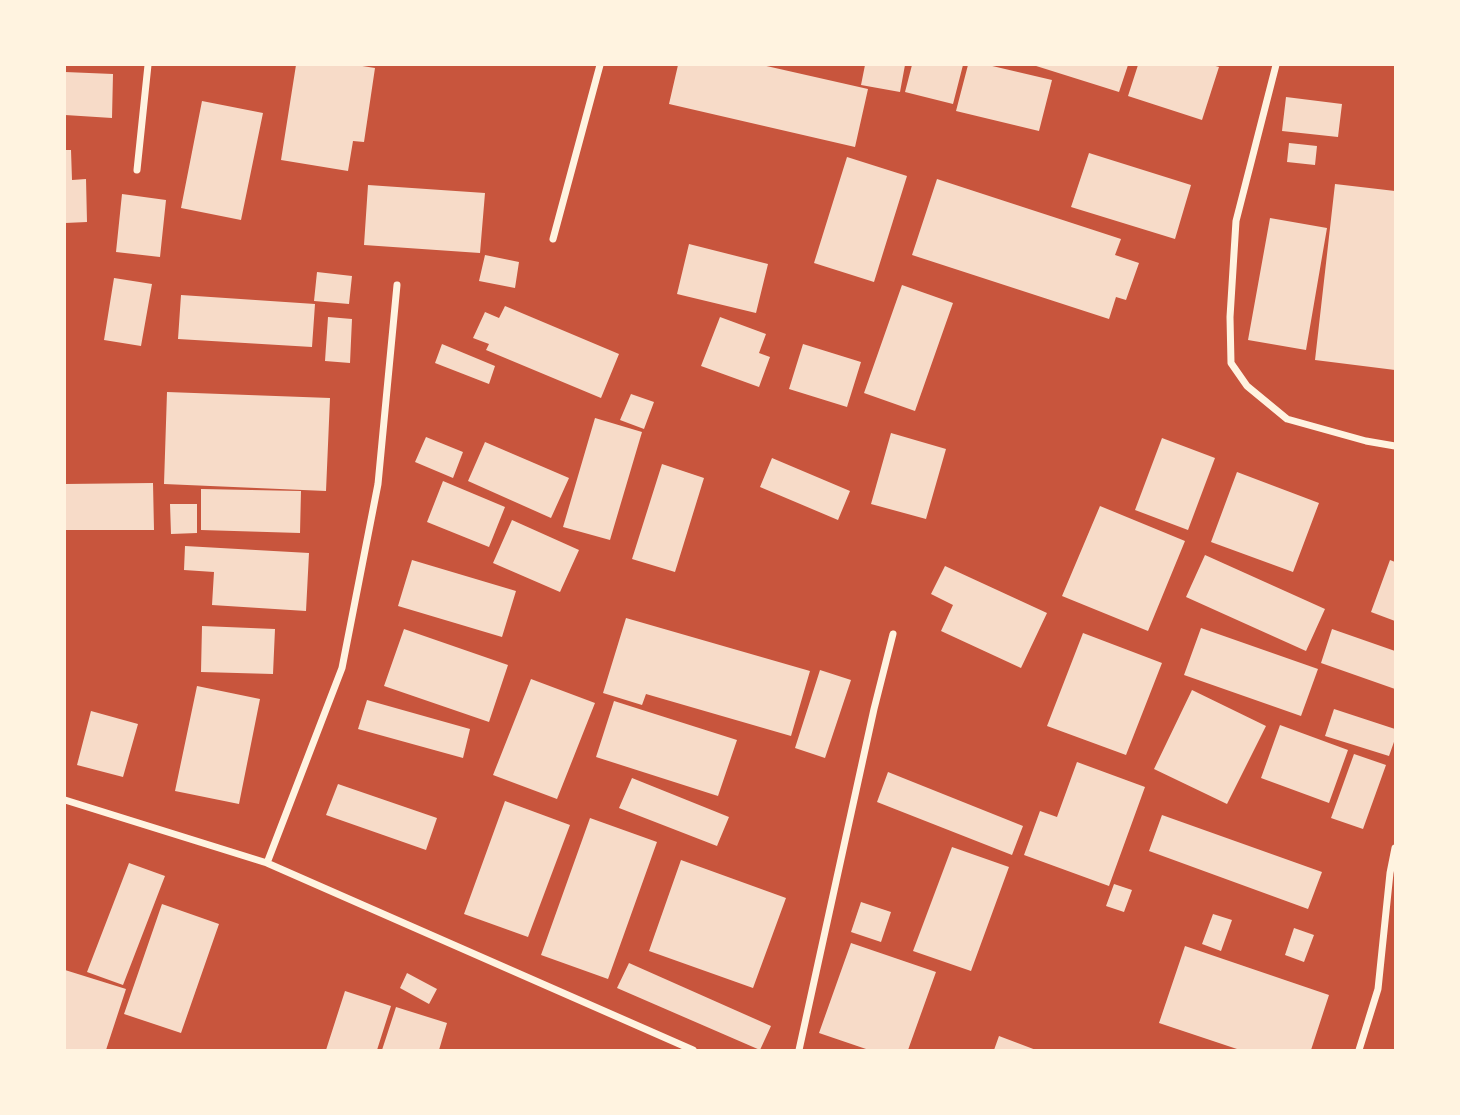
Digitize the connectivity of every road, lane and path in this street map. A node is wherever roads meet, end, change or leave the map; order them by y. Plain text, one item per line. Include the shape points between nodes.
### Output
1 (148, 65) edge
2 (600, 65) edge
3 (1276, 65) edge
4 (137, 170) dead end
5 (553, 239) dead end
6 (397, 285) dead end
7 (1395, 446) edge
8 (893, 634) dead end
9 (65, 800) edge
10 (1395, 848) edge
11 (267, 863) junction
12 (693, 1050) edge
13 (799, 1050) edge
14 (1359, 1050) edge

1 - 4 street
2 - 5 street
3 - 7 street via 1236,221 1230,363 1247,386 1287,419
6 - 11 street via 378,484 342,668
8 - 13 street
9 - 11 street
10 - 14 street via 1378,989
11 - 12 street

